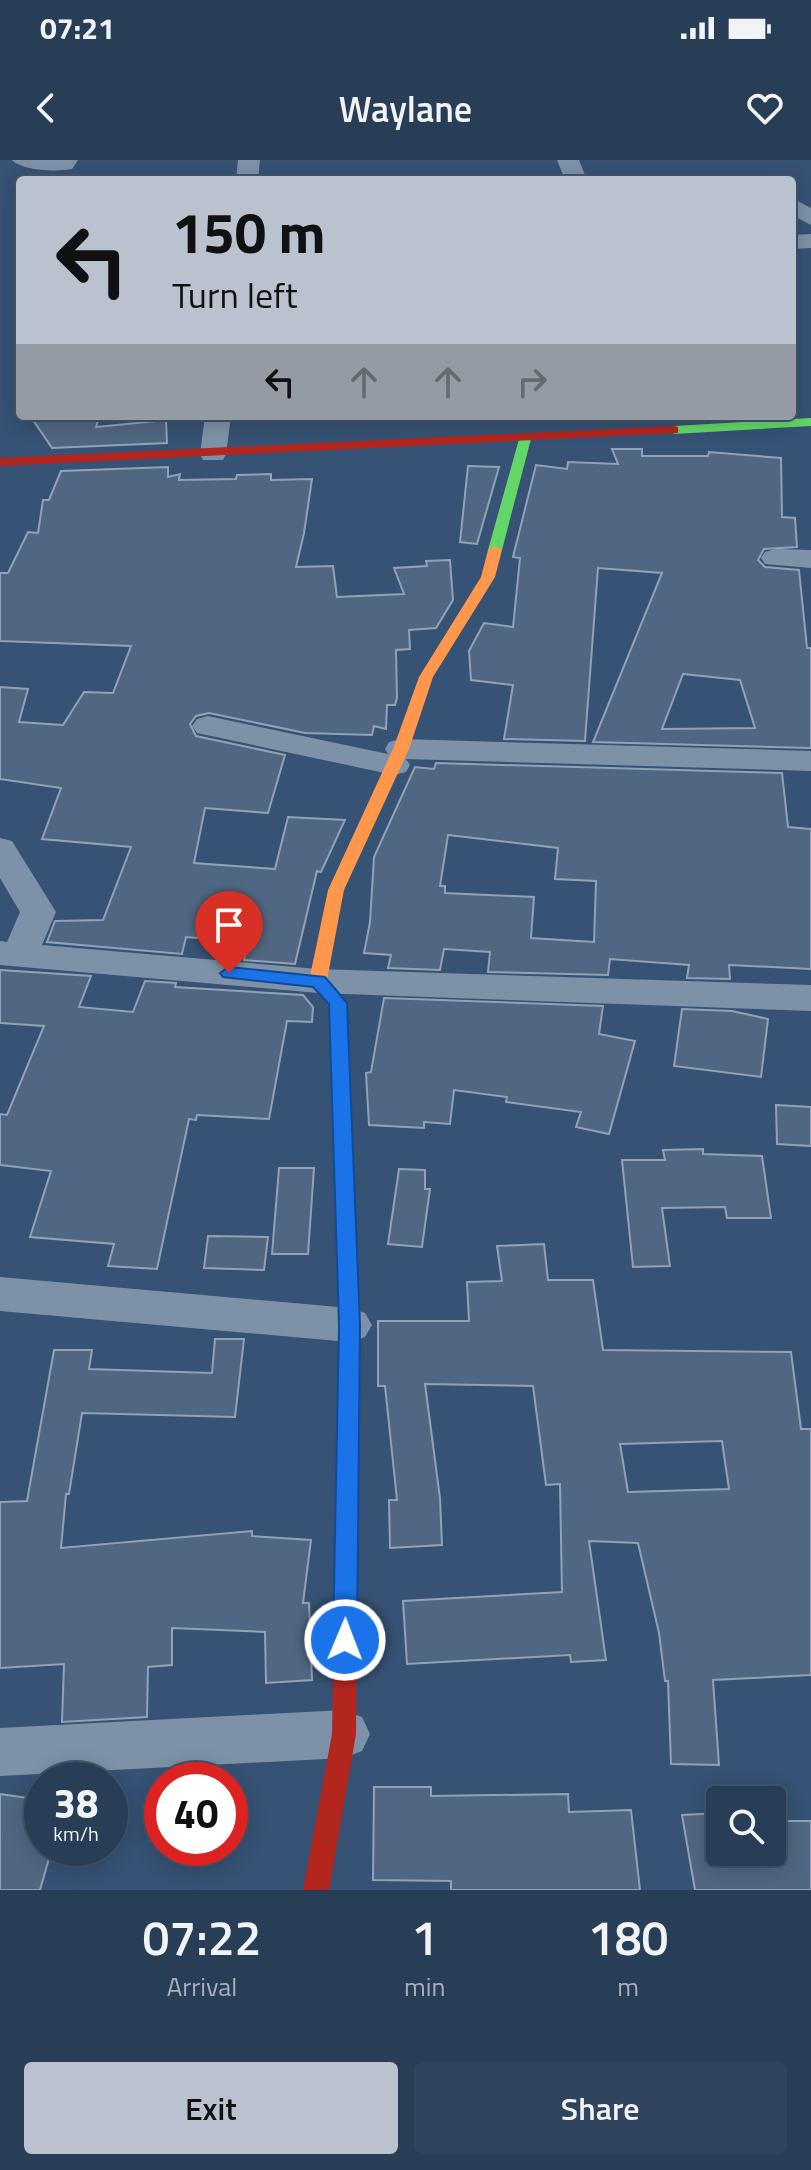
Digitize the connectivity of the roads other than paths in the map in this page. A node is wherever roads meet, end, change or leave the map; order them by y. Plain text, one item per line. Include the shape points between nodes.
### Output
1 (23, 160) edge
2 (69, 168) edge
3 (217, 420) edge
4 (754, 420) edge
5 (811, 422) edge
6 (525, 439) junction
7 (213, 454) junction
8 (0, 462) edge
9 (775, 558) dead end
10 (811, 559) edge
11 (208, 726) dead end
12 (397, 757) junction
13 (811, 761) edge
14 (0, 849) edge
15 (10, 954) edge
16 (318, 981) junction
17 (811, 998) edge
18 (0, 1294) edge
19 (350, 1325) junction
20 (344, 1734) junction
21 (0, 1752) edge
22 (316, 1890) edge

1 - 2 street
3 - 7 street
4 - 5 street
4 - 6 street
6 - 7 street
6 - 12 street via 488,577 426,677
7 - 8 street
9 - 10 street
11 - 12 street
12 - 13 street
12 - 16 street via 336,890
14 - 15 street via 38,912
15 - 16 street
16 - 17 street
16 - 19 street via 338,1003
18 - 19 street
19 - 20 street
20 - 21 street
20 - 22 street

